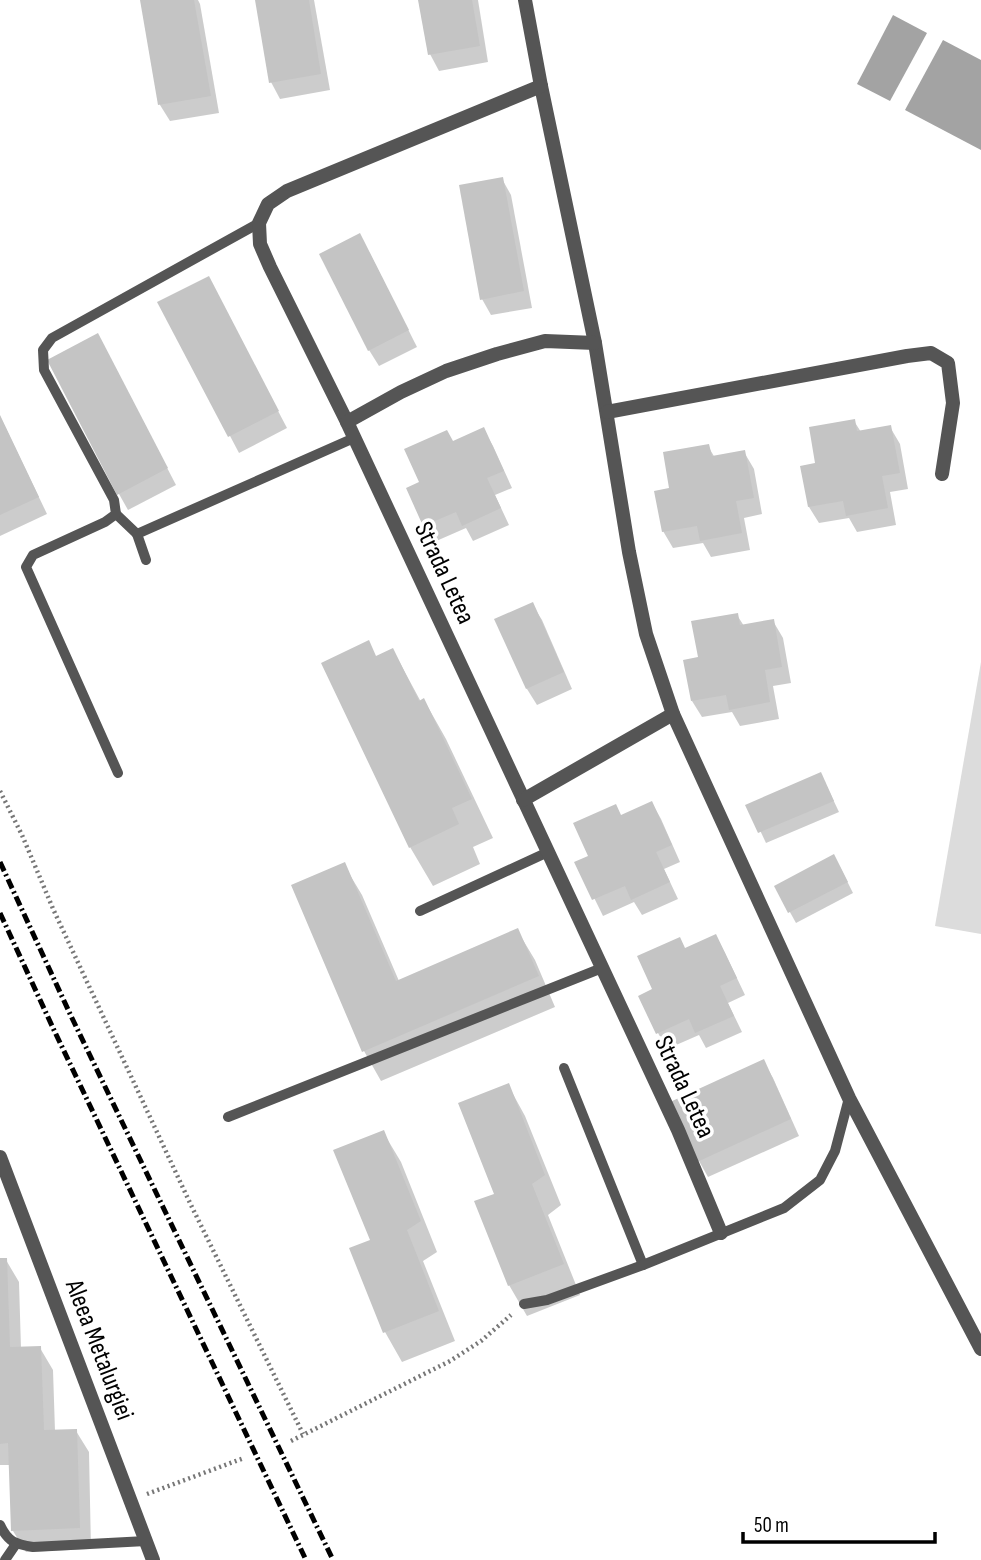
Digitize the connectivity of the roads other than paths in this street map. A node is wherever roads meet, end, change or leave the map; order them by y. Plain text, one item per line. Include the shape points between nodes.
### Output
1 (525, 0) edge
2 (541, 86) junction
3 (260, 223) junction
4 (595, 343) junction
5 (607, 412) junction
6 (347, 422) junction
7 (354, 439) junction
8 (942, 474) dead end
9 (116, 514) junction
10 (137, 534) junction
11 (146, 560) dead end
12 (673, 713) junction
13 (118, 773) dead end
14 (523, 800) junction
15 (548, 852) junction
16 (420, 911) dead end
17 (602, 968) junction
18 (564, 1068) dead end
19 (849, 1098) junction
20 (228, 1116) dead end
21 (0, 1157) edge
22 (721, 1233) junction
23 (642, 1265) junction
24 (524, 1304) road end
25 (981, 1349) edge
26 (0, 1525) edge
27 (146, 1541) junction
28 (16, 1544) junction
29 (5, 1560) edge
30 (153, 1560) edge

1 - 2 street
2 - 3 street via 287,191 268,204
2 - 4 street
3 - 6 street, Strada Letea via 260,244 270,267
3 - 9 lane via 52,338 43,350 44,370 114,500
4 - 5 street
4 - 6 street via 545,341 497,354 446,371
5 - 8 street via 931,353 948,363 953,402
5 - 12 street via 646,634
6 - 7 street, Strada Letea
7 - 10 lane
7 - 14 street, Strada Letea
9 - 10 lane
9 - 13 lane via 33,555 26,567
10 - 11 lane
12 - 14 street
12 - 19 street
14 - 15 street, Strada Letea
15 - 16 lane
15 - 17 street, Strada Letea
17 - 20 lane
17 - 22 street, Strada Letea
18 - 23 lane
19 - 22 lane via 835,1151 820,1180 784,1208
19 - 25 street
21 - 27 street, Aleea Metalurgiei
22 - 23 lane
23 - 24 lane
26 - 28 lane
27 - 28 lane
27 - 30 street, Aleea Metalurgiei
28 - 29 lane

